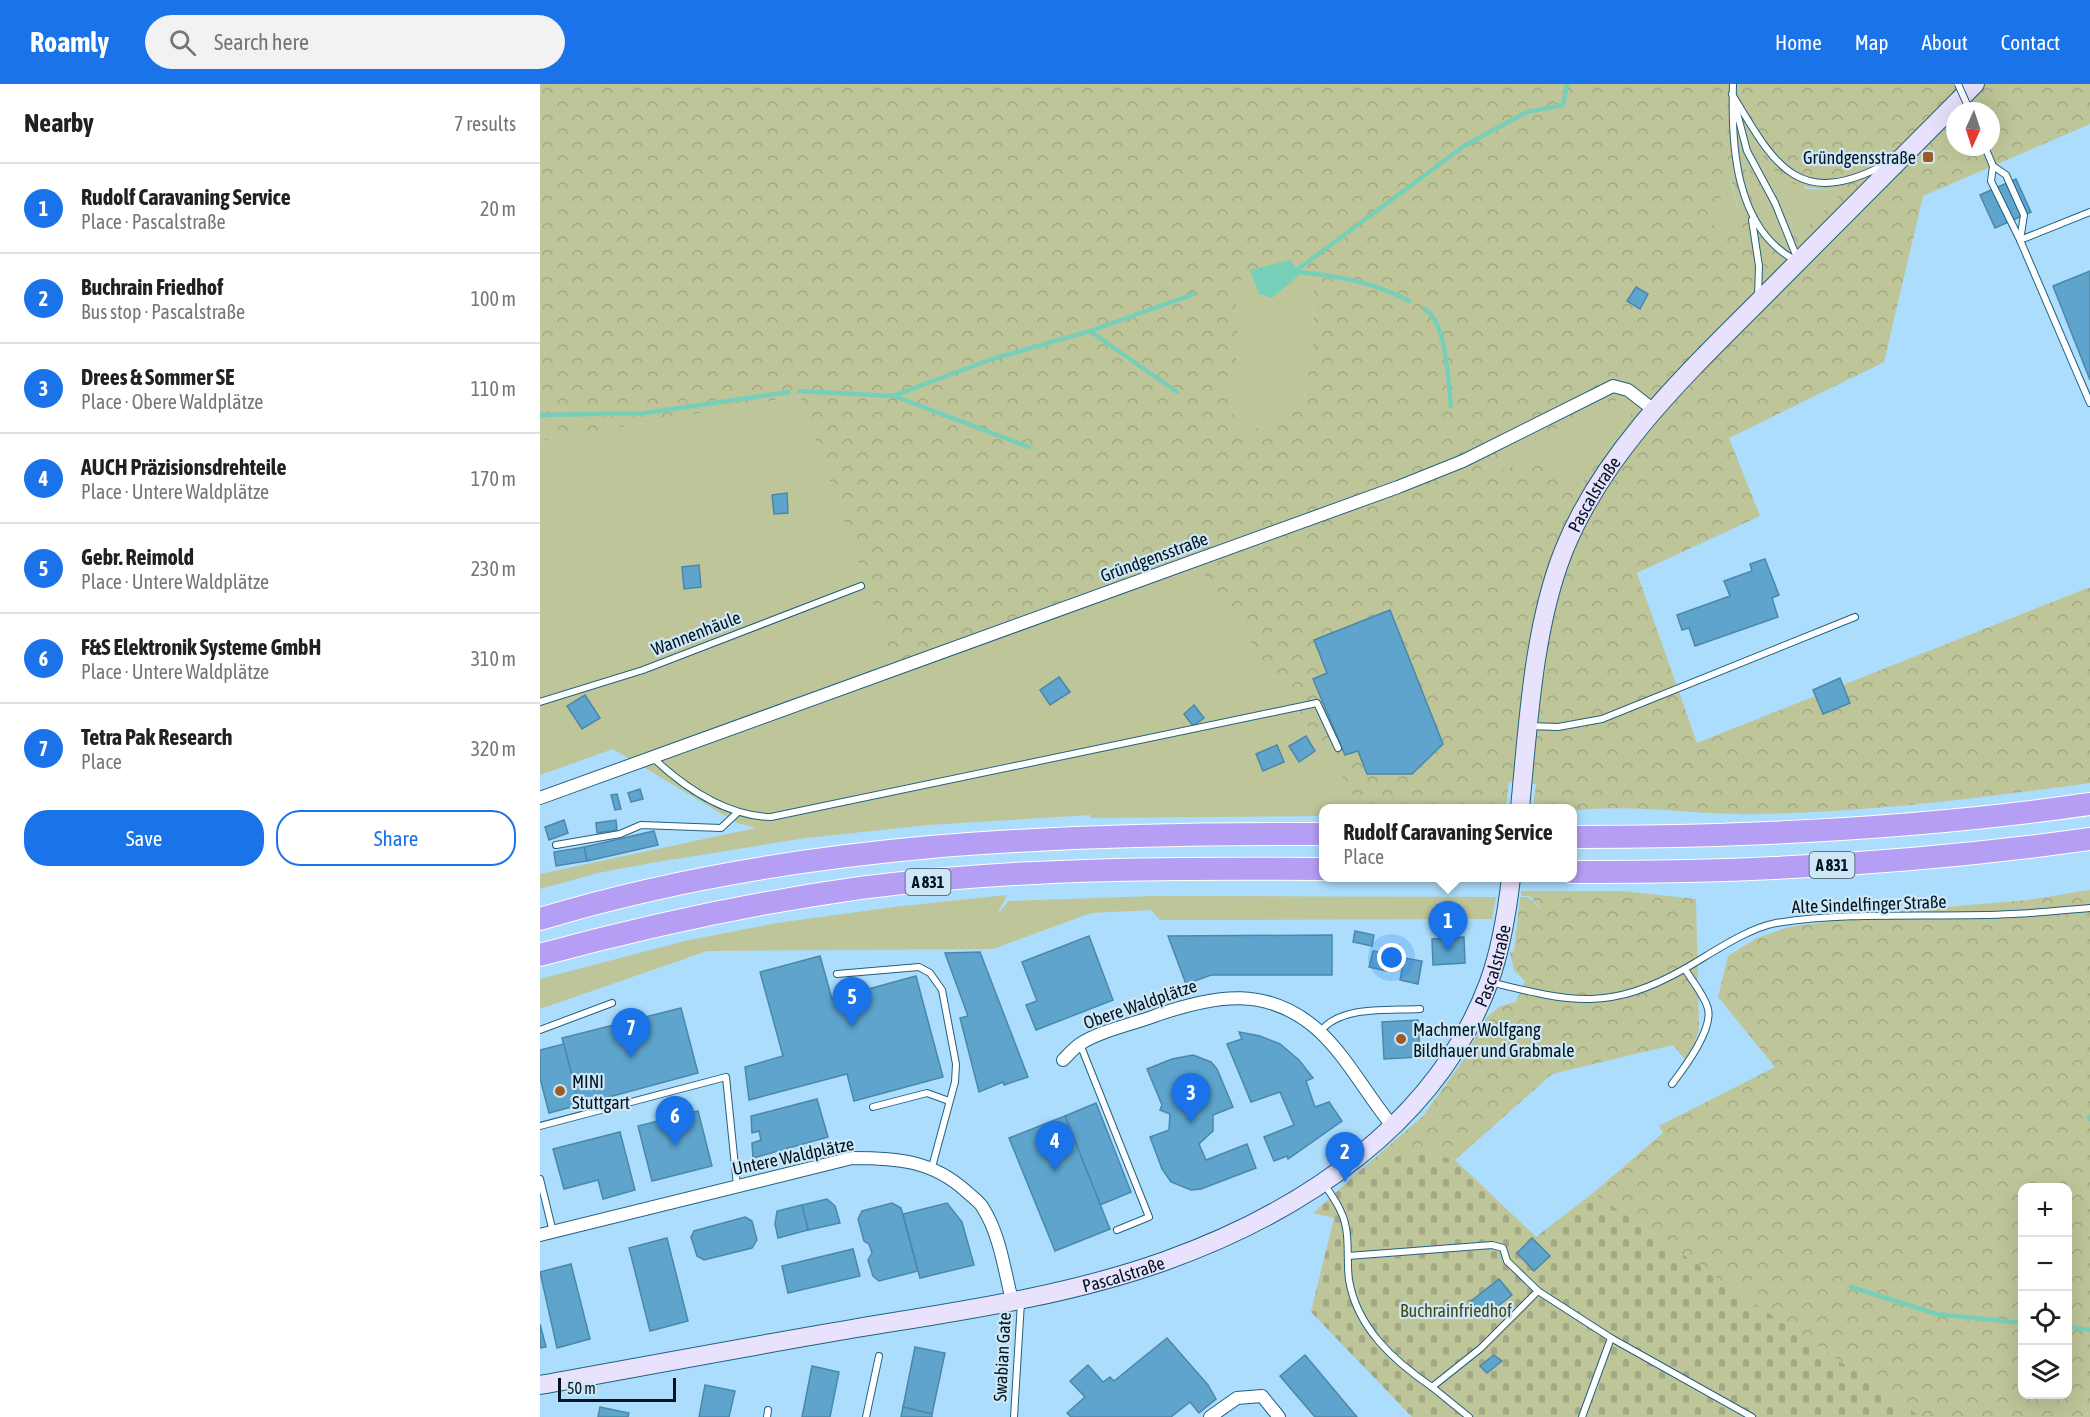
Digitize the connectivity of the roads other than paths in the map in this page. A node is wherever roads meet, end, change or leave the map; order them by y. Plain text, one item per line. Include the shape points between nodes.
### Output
1 (1733, 84) edge
2 (1958, 84) edge
3 (1975, 84) edge
4 (1732, 94) junction
5 (1966, 102) edge
6 (1908, 152) junction
7 (1989, 156) edge
8 (1993, 166) junction
9 (2090, 212) edge
10 (1751, 217) junction
11 (2020, 240) junction
12 (1799, 261) junction
13 (1758, 302) junction
14 (2090, 403) edge
15 (1655, 411) junction
16 (861, 586) dead end
17 (1855, 617) dead end
18 (540, 702) edge
19 (1529, 726) junction
20 (1338, 748) dead end
21 (652, 757) junction
22 (540, 798) edge
23 (1520, 804) edge
24 (2090, 804) edge
25 (737, 813) junction
26 (1319, 834) edge
27 (1577, 837) edge
28 (2090, 838) edge
29 (556, 845) dead end
30 (1319, 869) edge
31 (1577, 872) edge
32 (1510, 882) edge
33 (2090, 908) edge
34 (540, 919) edge
35 (540, 956) edge
36 (1685, 969) junction
37 (837, 974) dead end
38 (1489, 982) junction
39 (612, 1004) dead end
40 (1420, 1009) dead end
41 (540, 1030) edge
42 (1320, 1032) junction
43 (1080, 1044) junction
44 (1063, 1060) dead end
45 (1672, 1084) dead end
46 (949, 1101) junction
47 (873, 1107) dead end
48 (540, 1126) edge
49 (1394, 1128) junction
50 (932, 1167) junction
51 (540, 1179) edge
52 (1323, 1182) junction
53 (738, 1186) junction
54 (1117, 1230) dead end
55 (553, 1232) junction
56 (540, 1235) edge
57 (1348, 1256) junction
58 (1538, 1291) junction
59 (1016, 1299) junction
60 (1611, 1338) junction
61 (879, 1356) dead end
62 (540, 1385) edge
63 (1432, 1386) junction
64 (866, 1417) edge
65 (1014, 1417) edge
66 (1210, 1417) edge
67 (1279, 1417) edge
68 (1469, 1417) edge
69 (1582, 1417) edge
70 (1752, 1417) edge

1 - 4 lane
2 - 5 lane, bridge
3 - 6 street, Pascalstraße
4 - 6 lane, Pascalstraße via 1778,164 1795,176 1818,182 1864,176
4 - 10 lane via 1742,185
4 - 12 lane via 1747,151 1775,203
6 - 12 street, Pascalstraße
7 - 8 lane
8 - 11 lane via 1991,181
8 - 11 lane via 2006,175 2024,214
9 - 11 lane
10 - 12 lane via 1780,252
10 - 13 lane via 1759,266
11 - 14 lane
12 - 13 street, Pascalstraße
13 - 15 street, Pascalstraße
15 - 19 street, Pascalstraße via 1620,452 1591,496 1563,551 1542,625
15 - 21 street, Gründgensstraße via 1628,390 1613,387 1463,461 1398,487
16 - 18 lane, Wannenhäule via 643,670
17 - 19 lane via 1602,719 1558,727
19 - 23 street, Pascalstraße
20 - 25 lane via 1317,703 788,816 753,817
21 - 22 street, Gründgensstraße
21 - 25 lane via 691,789
24 - 27 highway, A 831 via 1873,829
25 - 29 lane via 721,828 640,825 620,834
26 - 34 highway, A 831 via 1085,837 889,850 718,875
28 - 31 highway, A 831 via 1957,855 1823,866
30 - 35 highway, A 831 via 1100,871 861,888 645,927
32 - 38 street, Pascalstraße
33 - 36 lane, Alte Sindelfinger Straße via 2013,914 1822,917 1772,924
36 - 38 lane, Alte Sindelfinger Straße via 1614,997 1591,1000 1532,994
36 - 45 lane via 1709,1010 1705,1030
37 - 46 lane via 909,966 937,981 944,997 956,1064
38 - 49 street, Pascalstraße via 1455,1053
39 - 41 lane
40 - 42 lane via 1348,1014 1326,1023
42 - 43 street, Obere Waldplätze via 1294,1014 1253,998 1215,998 1150,1011
42 - 49 street, Obere Waldplätze
43 - 44 street, Obere Waldplätze
43 - 54 lane via 1149,1217
46 - 47 lane via 927,1093
46 - 50 lane
48 - 53 lane via 726,1077
49 - 52 street, Pascalstraße
50 - 53 street, Untere Waldplätze via 889,1158 852,1158
50 - 59 street, Untere Waldplätze via 955,1181 983,1207
51 - 55 lane
52 - 57 lane via 1342,1212
52 - 59 street, Pascalstraße via 1241,1228 1163,1262
53 - 55 street, Untere Waldplätze
55 - 56 street, Untere Waldplätze
57 - 58 lane via 1492,1245 1503,1248 1507,1260
57 - 63 lane via 1349,1281 1378,1343
58 - 60 lane
58 - 63 lane via 1481,1347
59 - 62 street, Pascalstraße
59 - 65 lane, Swabian Gate
60 - 69 lane
60 - 70 lane
61 - 64 lane
63 - 68 lane
66 - 67 street via 1237,1398 1262,1396

